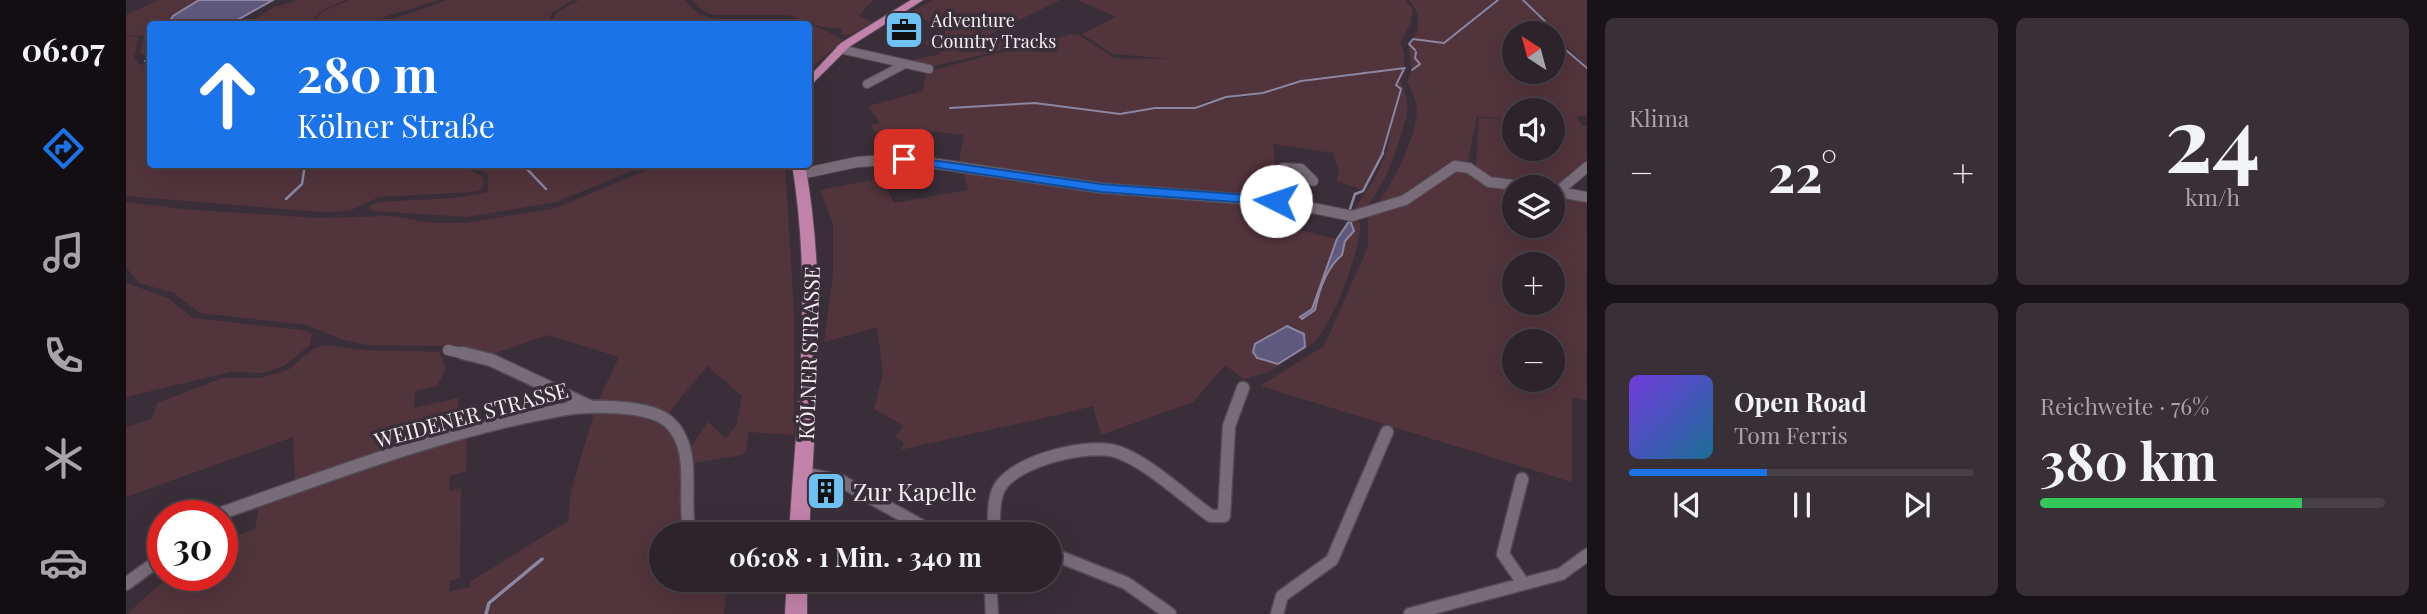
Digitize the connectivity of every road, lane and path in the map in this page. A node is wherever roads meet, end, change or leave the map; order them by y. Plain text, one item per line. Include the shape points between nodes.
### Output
1 (918, 0) edge
2 (840, 49) junction
3 (905, 64) junction
4 (929, 69) dead end
5 (812, 80) edge
6 (867, 84) dead end
7 (1587, 167) edge
8 (812, 168) edge
9 (800, 169) edge
10 (1313, 181) dead end
11 (1502, 184) edge
12 (1565, 185) edge
13 (1565, 193) edge
14 (1587, 197) edge
15 (1276, 201) junction
16 (448, 349) dead end
17 (1243, 388) dead end
18 (592, 407) junction
19 (1387, 432) dead end
20 (802, 474) junction
21 (1522, 479) dead end
22 (238, 508) edge
23 (687, 522) edge
24 (800, 522) edge
25 (913, 522) edge
26 (994, 522) edge
27 (1587, 555) edge
28 (1062, 558) edge
29 (147, 569) edge
30 (1523, 583) junction
31 (126, 584) edge
32 (797, 592) edge
33 (991, 592) edge
34 (796, 614) edge
35 (992, 614) edge
36 (1170, 614) edge
37 (1277, 614) edge
38 (1410, 614) edge

1 - 2 main road
2 - 3 street
2 - 5 main road
3 - 4 street
3 - 6 street
7 - 12 street
8 - 15 street, KÖLNER STRASSE via 904,159 1101,188
9 - 20 main road, KÖLNER STRASSE via 813,274
10 - 15 street via 1302,170 1283,168
11 - 15 street, KÖLNER STRASSE via 1455,166 1413,196 1359,216
13 - 14 street
16 - 18 street via 491,360
17 - 26 street via 1229,426 1224,516 1211,516 1129,457 1093,448 1012,473 1001,485
18 - 22 street, WEIDENER STRASSE via 562,409 410,448
18 - 23 street, WEIDENER STRASSE via 642,410 660,416 676,429 686,448
19 - 37 street via 1332,560 1282,596
20 - 24 main road, KÖLNER STRASSE
20 - 25 street via 841,481
21 - 30 street via 1503,554
27 - 30 street via 1561,574
28 - 36 street via 1126,583
29 - 31 street
30 - 38 street
32 - 34 main road
33 - 35 street

